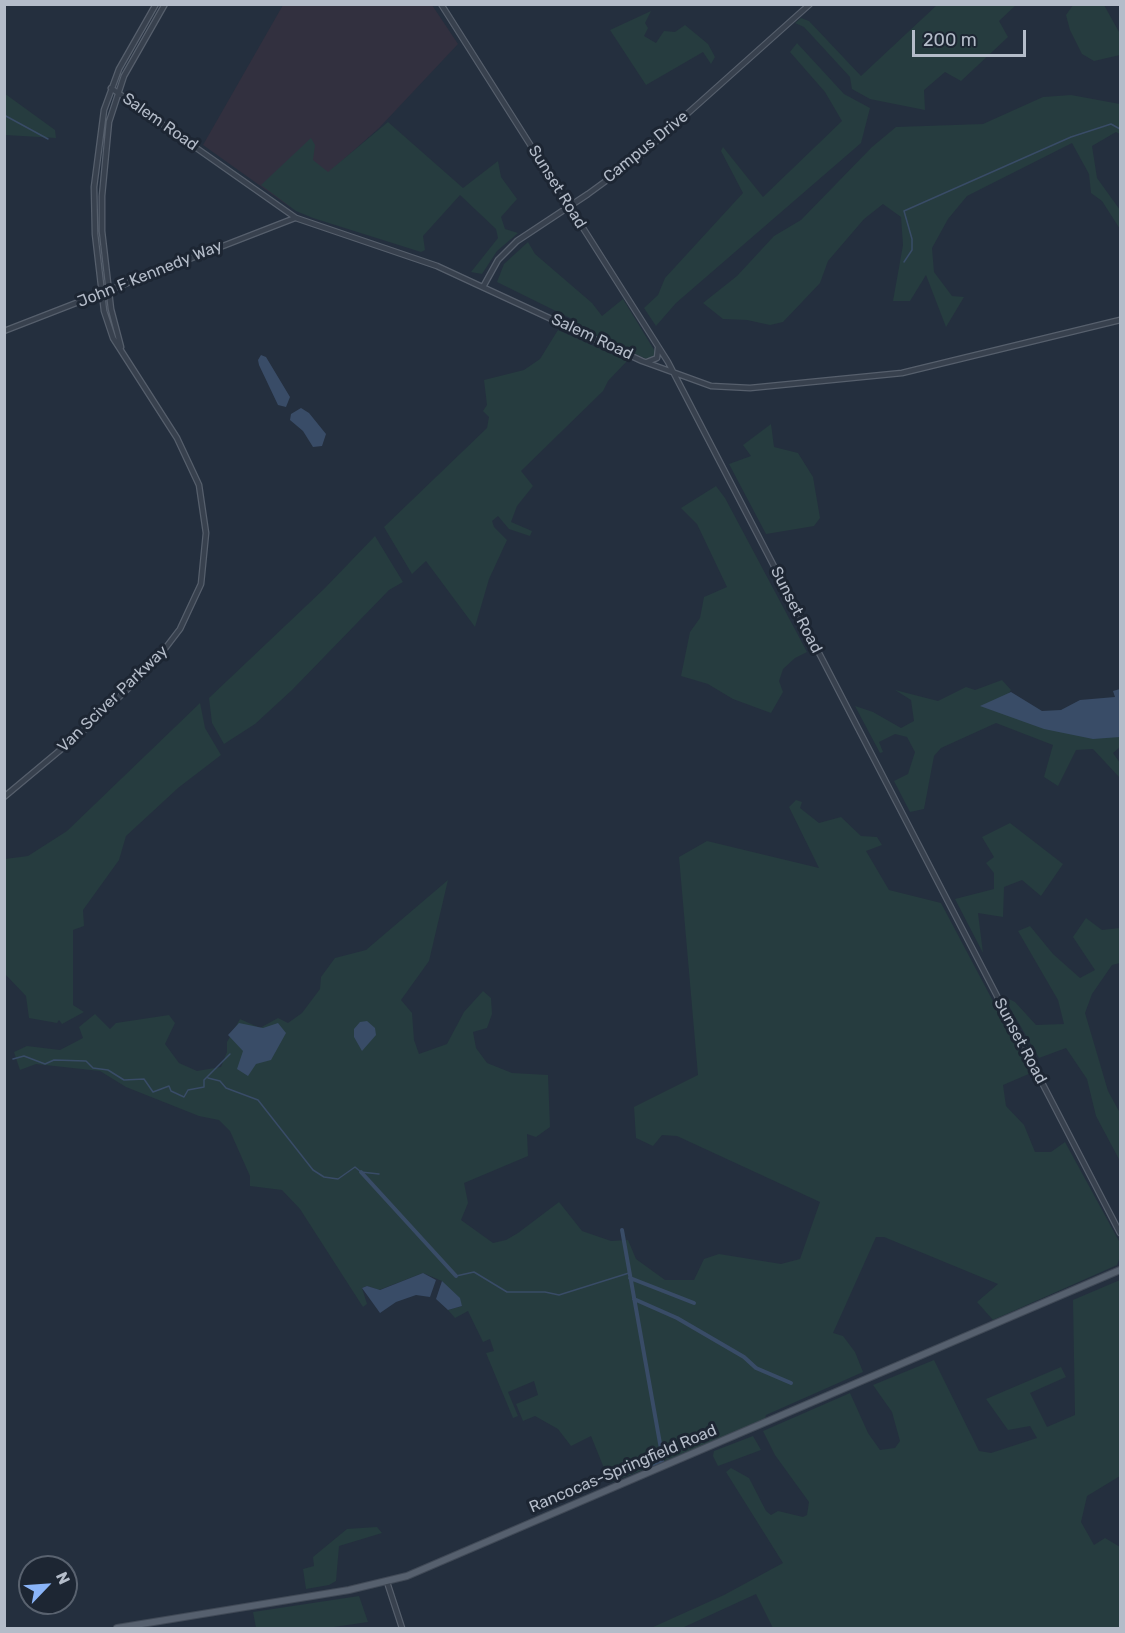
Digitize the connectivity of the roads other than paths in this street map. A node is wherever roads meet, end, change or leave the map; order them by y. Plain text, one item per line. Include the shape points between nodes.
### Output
1 (156, 4) edge
2 (165, 4) edge
3 (441, 4) edge
4 (810, 4) edge
5 (111, 88) junction
6 (118, 92) junction
7 (270, 199) junction
8 (569, 206) junction
9 (296, 218) junction
10 (284, 221) junction
11 (483, 286) junction
12 (109, 290) junction
13 (101, 293) junction
14 (1120, 320) edge
15 (4, 331) edge
16 (657, 345) junction
17 (124, 355) junction
18 (646, 363) junction
19 (674, 374) junction
20 (4, 796) edge
21 (1120, 1233) edge
22 (1120, 1270) edge
23 (387, 1582) junction
24 (117, 1629) edge
25 (402, 1629) edge

1 - 5 street, Van Sciver Parkway
2 - 6 street, Van Sciver Parkway
3 - 8 street, Sunset Road
4 - 8 street, Campus Drive via 640,156
5 - 6 street, Salem Road
5 - 13 street, Van Sciver Parkway via 101,123 94,187
6 - 7 street, Salem Road
6 - 12 street, Van Sciver Parkway via 109,122 102,195
7 - 9 street, Salem Road
7 - 10 street via 280,209
8 - 11 street, Campus Drive via 508,248
8 - 16 street, Sunset Road
9 - 10 street, John F Kennedy Way
9 - 11 street, Salem Road via 418,259
10 - 12 street, John F Kennedy Way
11 - 18 street, Salem Road
12 - 13 street, John F Kennedy Way
12 - 17 street, Van Sciver Parkway
13 - 15 street, John F Kennedy Way
13 - 17 street, Van Sciver Parkway via 108,325
14 - 19 street, Salem Road via 883,376 744,388 711,386
16 - 18 street via 657,358
16 - 19 street, Sunset Road
17 - 20 street, Van Sciver Parkway via 177,438 199,485 206,544 199,592 180,629 151,667 83,731
18 - 19 street, Salem Road
19 - 21 street, Sunset Road
22 - 23 main road, Rancocas-Springfield Road via 442,1562
23 - 24 main road, Rancocas-Springfield Road
23 - 25 street

